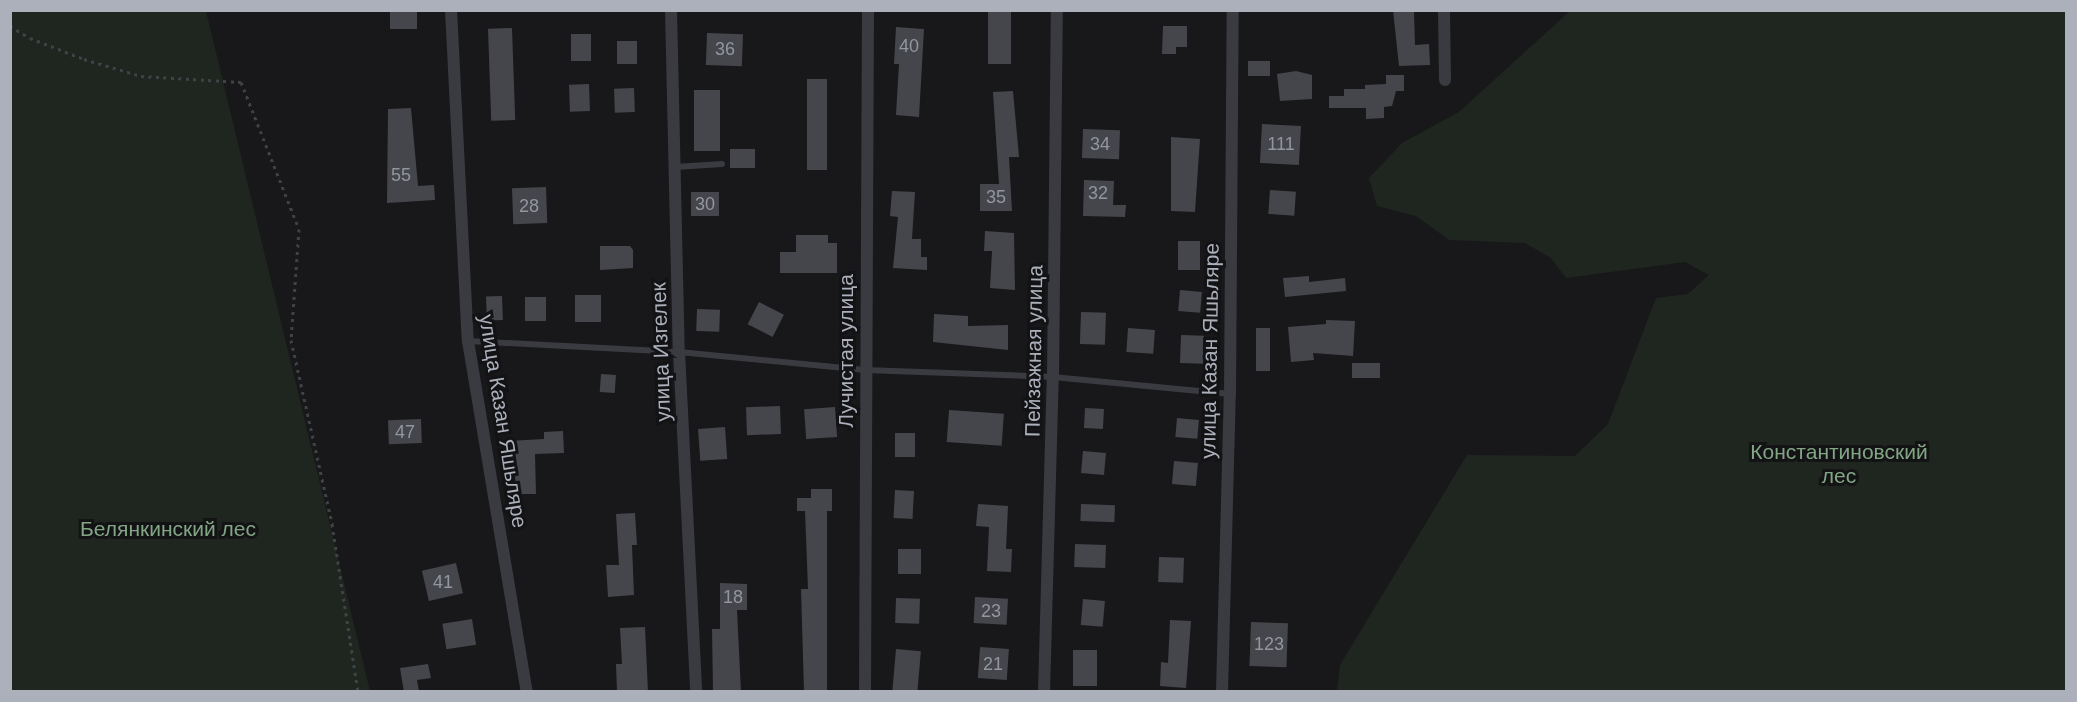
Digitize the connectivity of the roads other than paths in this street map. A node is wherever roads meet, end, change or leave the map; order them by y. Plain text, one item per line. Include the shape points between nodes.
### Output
1 (451, 10) edge
2 (671, 10) edge
3 (868, 10) edge
4 (1057, 10) edge
5 (1233, 10) edge
6 (1444, 10) edge
7 (1445, 80) dead end
8 (722, 164) dead end
9 (675, 167) junction
10 (468, 341) junction
11 (679, 352) junction
12 (865, 370) junction
13 (1053, 377) junction
14 (1230, 394) junction
15 (527, 692) edge
16 (696, 692) edge
17 (865, 692) edge
18 (1044, 692) edge
19 (1222, 692) edge

1 - 10 street, улица Казан Яшьляре
2 - 9 street, улица Изгелек
3 - 12 street, Лучистая улица
4 - 13 street, Пейзажная улица
5 - 14 street, улица Казан Яшьляре
6 - 7 street
8 - 9 lane
9 - 11 street, улица Изгелек
10 - 11 lane
10 - 15 street, улица Казан Яшьляре
11 - 12 lane
11 - 16 street, улица Изгелек
12 - 13 lane
12 - 17 street, Лучистая улица
13 - 14 lane
13 - 18 street, Пейзажная улица
14 - 19 street, улица Казан Яшьляре

